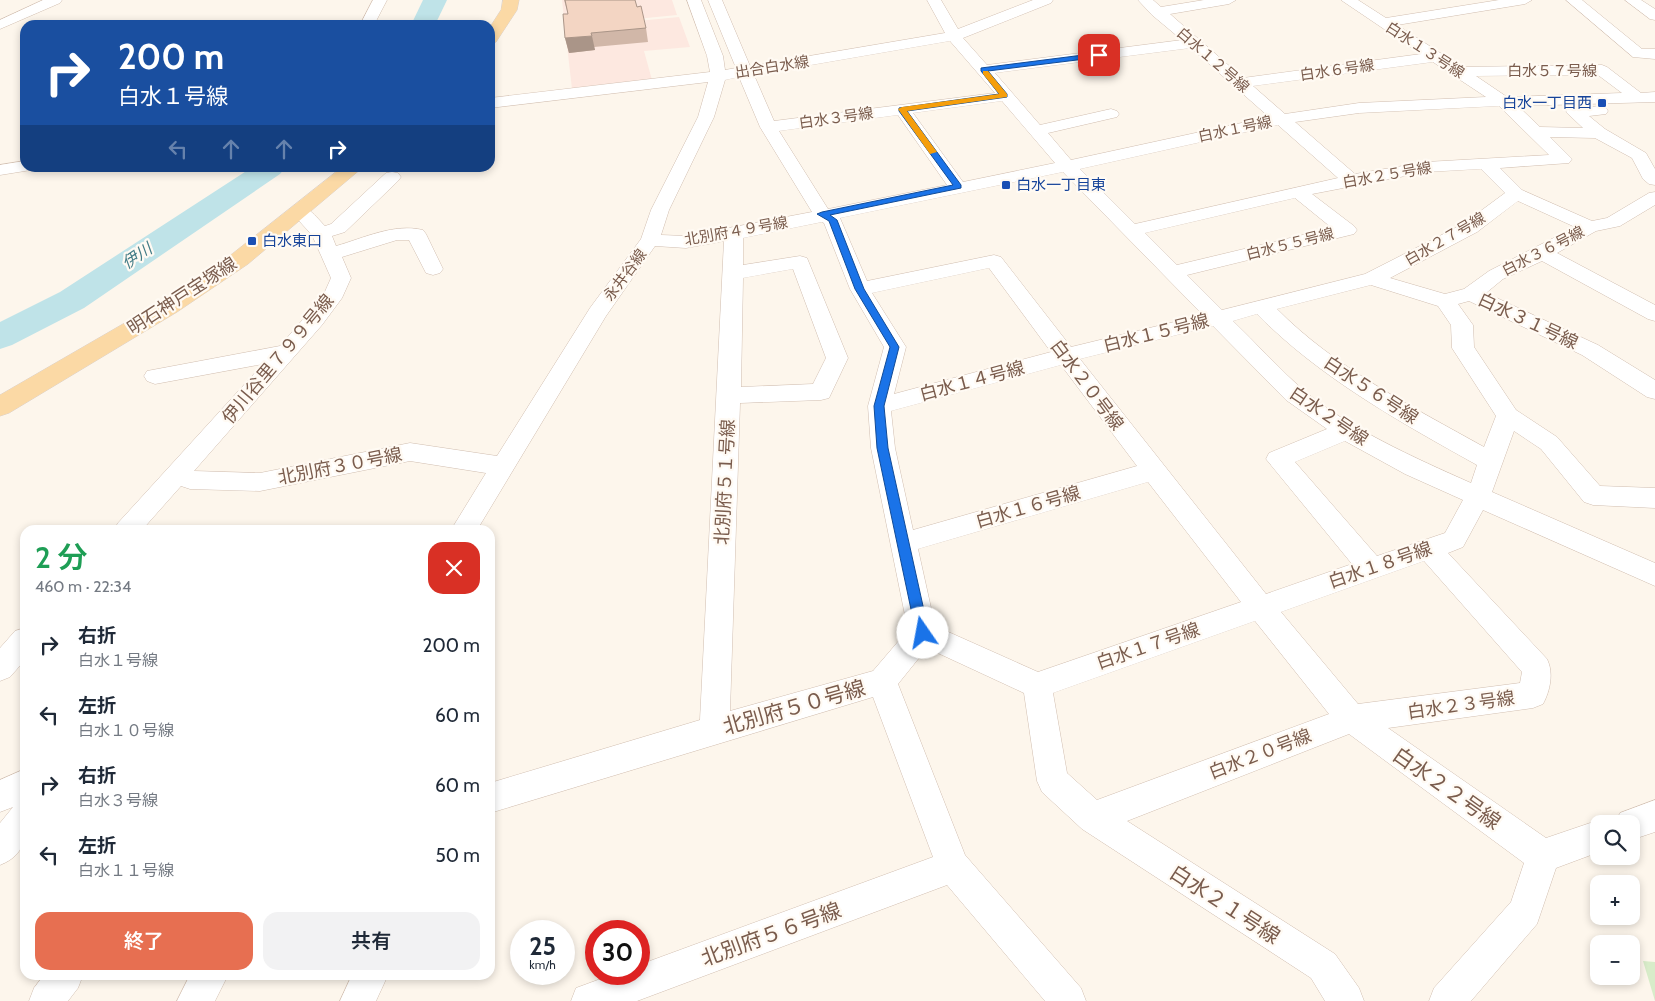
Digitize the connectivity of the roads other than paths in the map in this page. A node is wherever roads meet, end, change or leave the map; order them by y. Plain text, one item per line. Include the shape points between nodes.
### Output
1 (55, 0) edge
2 (380, 0) edge
3 (511, 0) edge
4 (694, 0) edge
5 (715, 0) edge
6 (934, 0) edge
7 (1046, 0) edge
8 (1145, 0) edge
9 (1229, 0) edge
10 (1348, 0) edge
11 (1525, 0) edge
12 (1573, 0) edge
13 (1632, 0) edge
14 (1494, 3) edge
15 (0, 11) edge
16 (1157, 12) junction
17 (21, 16) junction
18 (1655, 16) edge
19 (369, 20) edge
20 (1384, 23) junction
21 (0, 25) edge
22 (727, 28) junction
23 (495, 31) edge
24 (706, 31) junction
25 (954, 36) junction
26 (1195, 43) junction
27 (1655, 54) edge
28 (1435, 57) junction
29 (984, 70) junction
30 (745, 72) junction
31 (1458, 72) junction
32 (718, 76) junction
33 (1239, 83) junction
34 (1004, 96) junction
35 (1647, 97) edge
36 (1502, 101) junction
37 (495, 102) edge
38 (902, 109) junction
39 (1655, 110) edge
40 (1112, 114) dead end
41 (1282, 119) junction
42 (768, 127) junction
43 (1036, 131) junction
44 (1536, 132) junction
45 (1599, 133) junction
46 (1647, 153) edge
47 (1486, 164) junction
48 (1067, 166) junction
49 (20, 167) edge
50 (0, 170) edge
51 (347, 172) edge
52 (392, 177) dead end
53 (1351, 180) junction
54 (1655, 180) edge
55 (958, 187) junction
56 (1298, 192) junction
57 (1516, 194) junction
58 (1655, 196) edge
59 (299, 211) junction
60 (822, 214) junction
61 (1590, 227) junction
62 (1132, 230) junction
63 (321, 234) junction
64 (734, 234) junction
65 (650, 240) junction
66 (1542, 253) junction
67 (331, 254) junction
68 (433, 268) dead end
69 (1174, 272) junction
70 (733, 273) junction
71 (1372, 279) junction
72 (860, 289) junction
73 (1471, 294) junction
74 (1445, 301) junction
75 (1261, 306) junction
76 (1655, 314) edge
77 (1218, 317) junction
78 (286, 352) junction
79 (1065, 356) junction
80 (155, 376) dead end
81 (1649, 380) edge
82 (729, 395) junction
83 (879, 406) junction
84 (0, 407) edge
85 (1508, 416) junction
86 (1346, 431) junction
87 (1490, 461) junction
88 (503, 466) junction
89 (1152, 472) junction
90 (178, 475) junction
91 (1478, 496) junction
92 (1655, 498) edge
93 (132, 525) edge
94 (467, 525) edge
95 (903, 543) junction
96 (1429, 549) junction
97 (1371, 568) junction
98 (1655, 575) edge
99 (1259, 607) junction
100 (923, 633) junction
101 (20, 646) edge
102 (0, 668) edge
103 (882, 681) junction
104 (1037, 685) junction
105 (1352, 719) junction
106 (714, 730) junction
107 (20, 787) edge
108 (495, 796) edge
109 (0, 797) edge
110 (1655, 816) edge
111 (1093, 818) junction
112 (1640, 821) edge
113 (20, 824) edge
114 (1590, 839) edge
115 (0, 849) edge
116 (1543, 856) junction
117 (953, 866) junction
118 (62, 980) edge
119 (207, 980) edge
120 (368, 980) edge
121 (47, 1001) edge
122 (195, 1001) edge
123 (358, 1001) edge
124 (589, 1001) edge
125 (1068, 1001) edge
126 (1346, 1001) edge
127 (1447, 1001) edge

1 - 17 street
2 - 19 street
3 - 23 main road via 509,10
4 - 24 street, 永井谷線
5 - 22 street
6 - 25 street, 白水２号線
7 - 25 street, 出合白水線
8 - 16 street, 白水１２号線
9 - 16 street
10 - 20 street, 白水１３号線
11 - 14 street
12 - 27 street via 1638,54
13 - 18 street
14 - 20 street
15 - 17 street
16 - 26 street, 白水１２号線
17 - 21 street
20 - 28 street, 白水１３号線
22 - 24 street
22 - 30 street
24 - 32 street, 永井谷線
25 - 29 street, 白水２号線
25 - 30 street, 出合白水線
26 - 29 street
26 - 33 street, 白水１２号線
28 - 31 street, 白水１３号線
28 - 33 street, 白水６号線
29 - 34 street, 白水２号線
30 - 32 street, 出合白水線
30 - 42 street
31 - 35 street, 白水５７号線 via 1602,70
31 - 36 street, 白水１３号線
32 - 37 street, 出合白水線
32 - 65 street, 永井谷線 via 706,117 660,210
33 - 41 street, 白水１２号線
34 - 38 street, 白水３号線
34 - 43 street, 白水２号線
35 - 36 street, 白水１号線
36 - 41 street, 白水１号線 via 1359,108
36 - 44 street, 白水２５号線
38 - 42 street, 白水３号線
38 - 55 street
39 - 45 street via 1574,112
40 - 43 street
41 - 48 street, 白水１号線
41 - 53 street, 白水１２号線
42 - 60 street, 白水３号線
43 - 48 street, 白水２号線
44 - 45 street
44 - 47 street, 白水２５号線 via 1563,159
45 - 46 street via 1614,143
46 - 54 street via 1650,178
47 - 53 street, 白水２５号線 via 1426,167
47 - 57 street, 白水３６号線
48 - 55 street, 白水１号線
48 - 62 street, 白水２号線
49 - 50 street
51 - 59 main road, 明石神戸宝塚線
52 - 63 street via 338,228
53 - 56 street, 白水２５号線
55 - 60 street, 白水１号線
56 - 62 street, 白水２５号線
56 - 69 street, 白水５５号線 via 1347,230
57 - 61 street, 白水３６号線
57 - 71 street, 白水２７号線 via 1470,228
58 - 61 street via 1613,222
59 - 63 street, 伊川谷里７９９号線
59 - 84 main road, 明石神戸宝塚線 via 240,259 169,307
60 - 64 street, 北別府４９号線
60 - 72 street via 832,220
61 - 66 street, 白水３６号線
62 - 69 street, 白水２号線
63 - 67 street, 伊川谷里７９９号線
64 - 65 street, 北別府４９号線 via 686,242
64 - 70 street, 北別府５１号線
65 - 88 street, 永井谷線 via 597,313
66 - 73 street, 白水３６号線 via 1496,275
66 - 76 street
67 - 68 street via 396,234 416,234
67 - 78 street, 伊川谷里７９９号線 via 341,278 315,320
69 - 77 street, 白水２号線
70 - 82 street, 北別府５１号線
70 - 82 street via 800,262 837,358 821,392
71 - 74 street
71 - 75 street
72 - 79 street, 白水２０号線 via 994,261
72 - 83 street via 894,347
73 - 74 street, 白水３１号線
73 - 81 street, 白水３１号線
74 - 85 street via 1462,325 1464,348
75 - 77 street
75 - 87 street, 白水５６号線 via 1296,340 1426,426
77 - 79 street, 白水１５号線
77 - 86 street, 白水２号線 via 1294,394
78 - 80 street
78 - 90 street, 伊川谷里７９９号線
79 - 83 street, 白水１４号線
79 - 89 street, 白水２０号線
82 - 106 street, 北別府５１号線
83 - 95 street via 883,448
85 - 87 street, 白水１８号線
85 - 92 street via 1549,443 1593,495
86 - 91 street, 白水２号線 via 1414,468
86 - 97 street via 1278,459
87 - 91 street, 白水１８号線
88 - 90 street, 北別府３０号線 via 410,452 260,482 190,480
88 - 94 street, 永井谷線
89 - 95 street, 白水１６号線
89 - 99 street, 白水２０号線
90 - 93 street, 伊川谷里７９９号線
91 - 96 street, 白水１８号線 via 1454,540
91 - 98 street, 白水２号線
95 - 100 street
96 - 97 street, 白水１８号線
96 - 105 street, 白水２３号線 via 1536,668 1533,695
97 - 99 street, 白水１８号線
99 - 104 street, 白水１７号線
99 - 105 street, 白水２０号線
100 - 103 street
100 - 104 street
101 - 102 street
103 - 106 street, 北別府５０号線
103 - 117 street, 北別府５０号線
104 - 111 street via 1052,781
105 - 111 street, 白水２０号線
105 - 116 street, 白水２２号線
106 - 108 street, 北別府５０号線
107 - 109 street
110 - 112 street
111 - 126 street, 白水２１号線 via 1323,966
113 - 115 street
114 - 116 street
116 - 127 street via 1525,912
117 - 124 street, 北別府５６号線
117 - 125 street, 北別府５０号線
118 - 121 street
119 - 122 street
120 - 123 street

